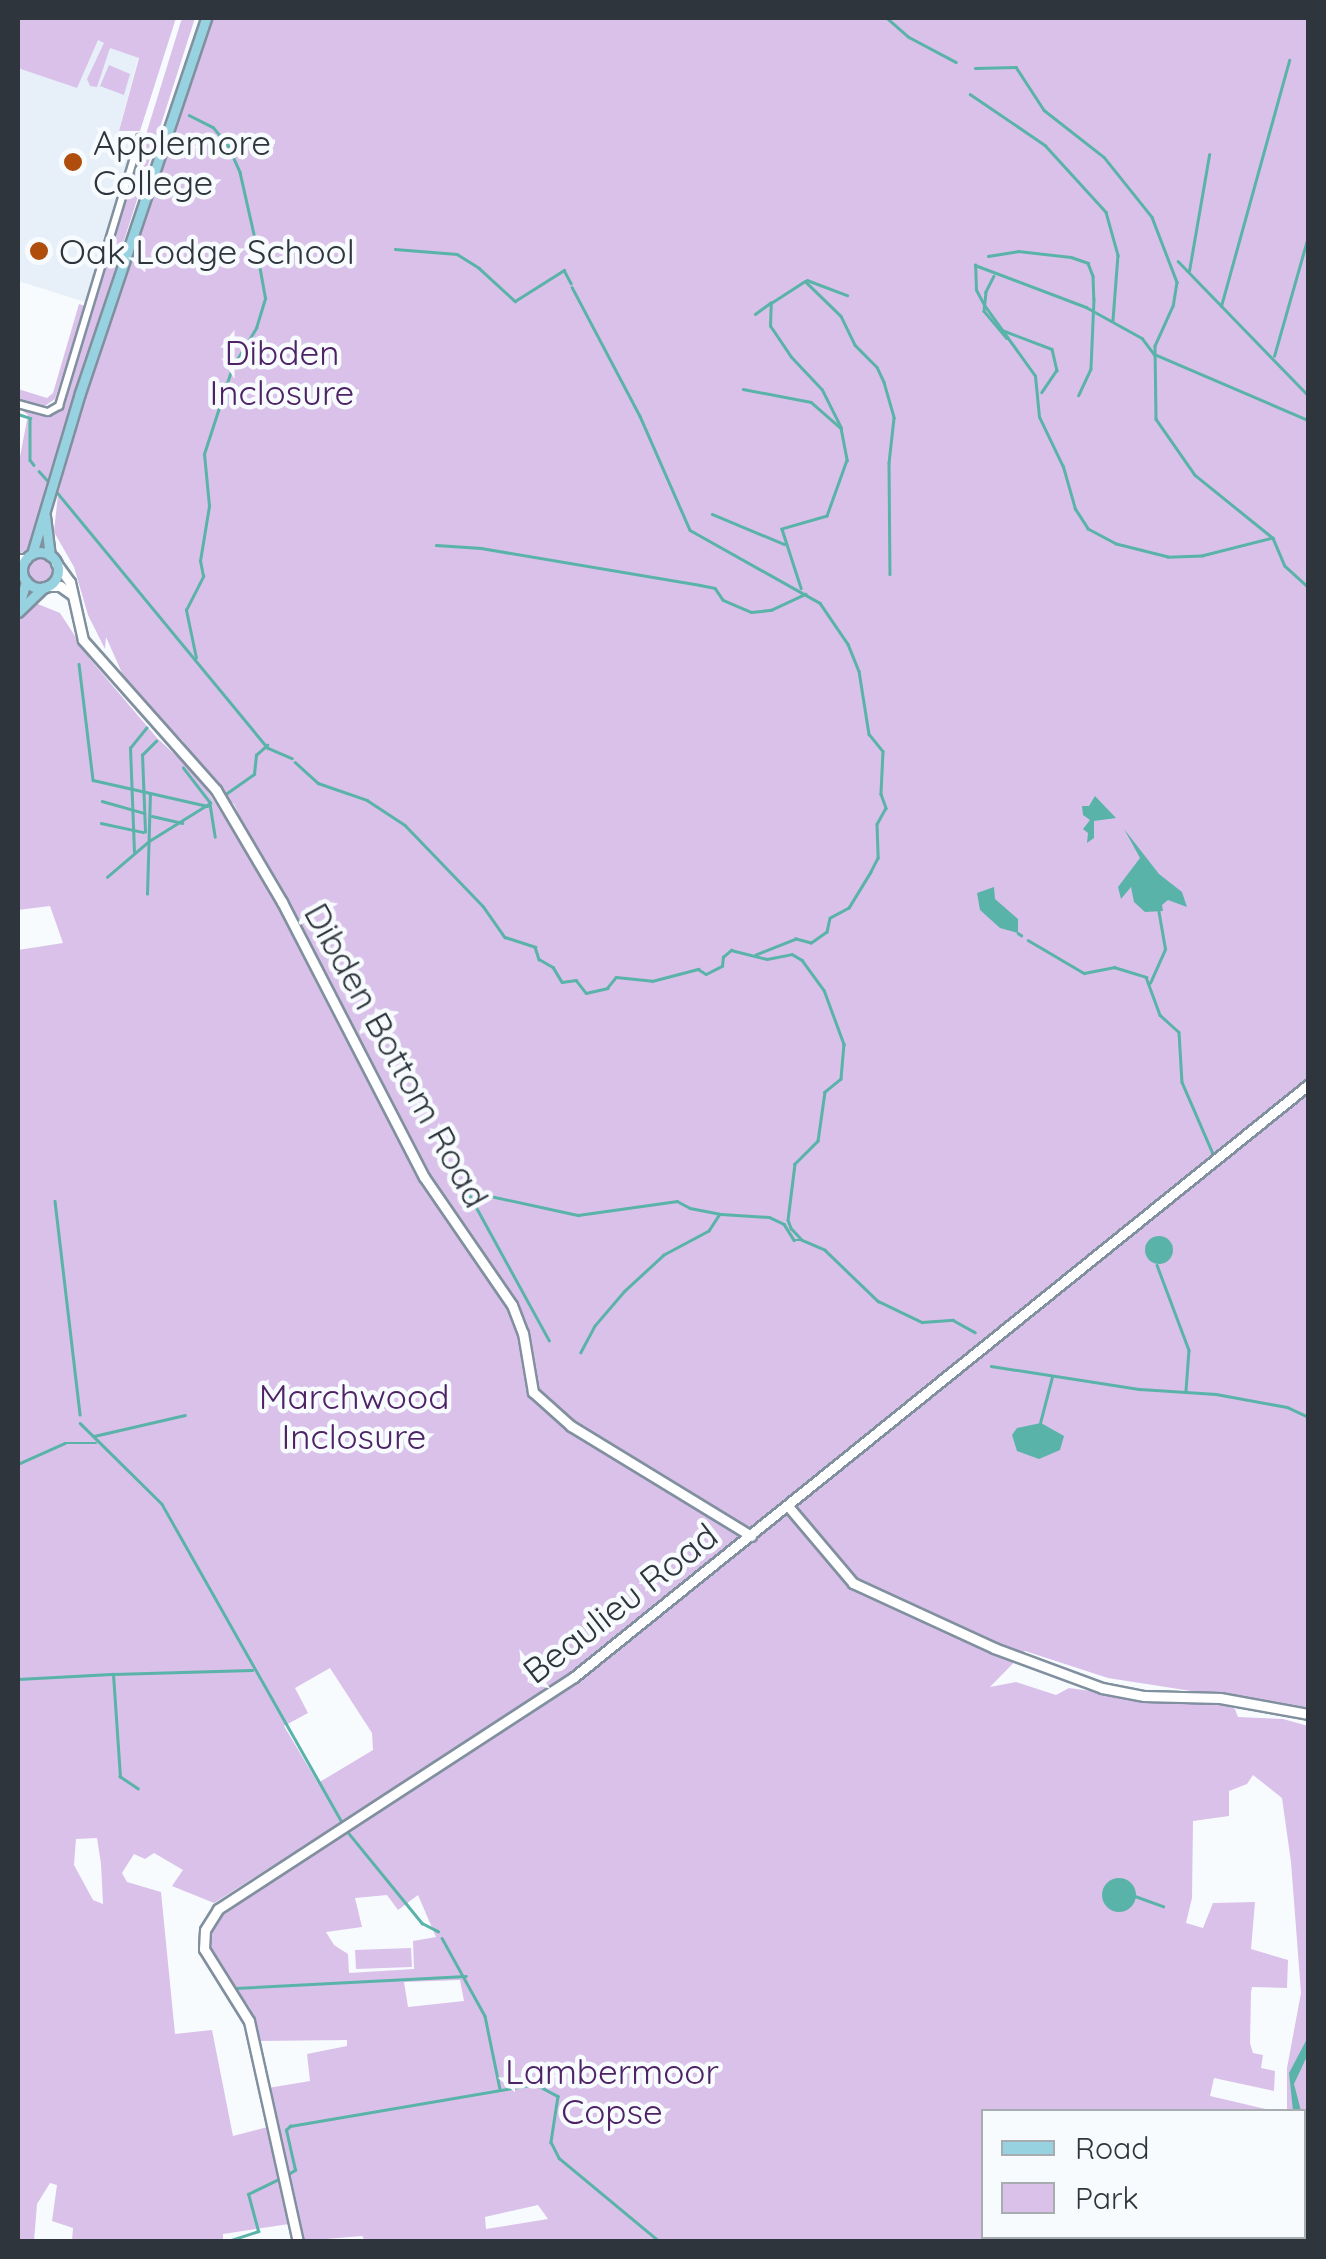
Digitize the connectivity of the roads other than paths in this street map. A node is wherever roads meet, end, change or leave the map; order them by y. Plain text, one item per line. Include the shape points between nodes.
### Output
1 (206, 18) edge
2 (140, 138) dead end
3 (18, 404) edge
4 (44, 513) junction
5 (25, 557) edge
6 (53, 560) junction
7 (22, 575) edge
8 (46, 586) junction
9 (71, 594) junction
10 (18, 610) edge
11 (1308, 1084) edge
12 (788, 1506) junction
13 (751, 1536) junction
14 (1308, 1714) edge
15 (298, 2242) edge

1 - 4 main road
2 - 3 street via 59,406 48,412
4 - 5 main road
4 - 6 main road
5 - 6 main road
5 - 7 main road
6 - 8 main road via 55,578
6 - 9 street, Dibden Bottom Road via 65,571
7 - 8 main road
7 - 10 main road
8 - 9 street
8 - 10 main road
9 - 13 street, Dibden Bottom Road via 83,640 216,790 282,902 424,1177 512,1305 534,1392 580,1432
11 - 12 street, Beaulieu Road
12 - 13 street, Beaulieu Road
12 - 14 street via 840,1572 863,1589 1072,1679 1144,1696 1220,1698
13 - 15 street, Beaulieu Road via 562,1686 244,1890 210,1919 204,1949 249,2022

